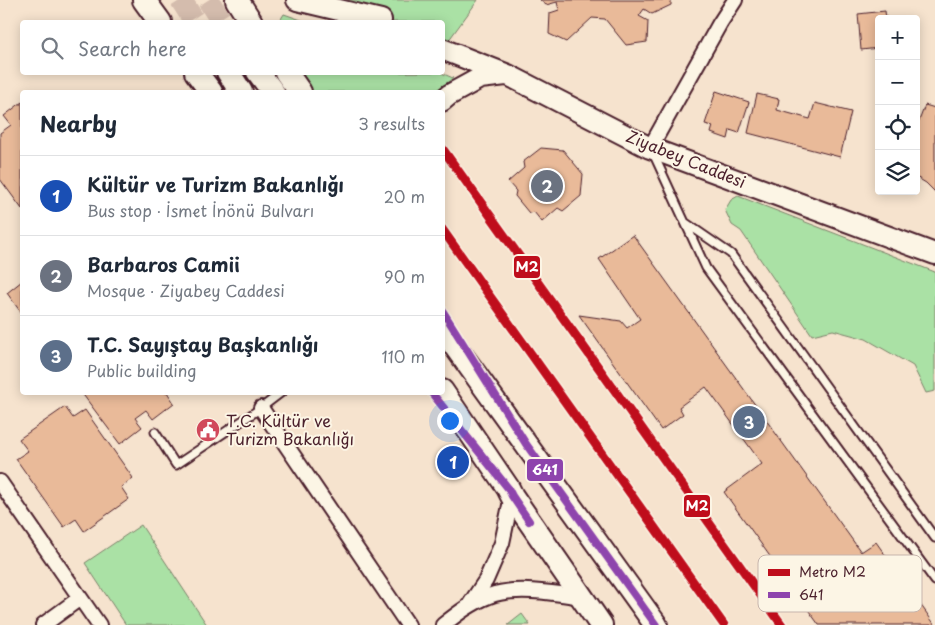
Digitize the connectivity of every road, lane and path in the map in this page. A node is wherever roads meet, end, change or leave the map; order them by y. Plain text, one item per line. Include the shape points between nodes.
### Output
1 (144, 0) edge
2 (237, 0) edge
3 (297, 0) edge
4 (347, 0) edge
5 (735, 0) edge
6 (159, 20) edge
7 (250, 20) edge
8 (379, 20) edge
9 (381, 20) edge
10 (445, 51) edge
11 (198, 75) edge
12 (230, 75) edge
13 (260, 75) edge
14 (288, 75) edge
15 (508, 75) junction
16 (210, 90) edge
17 (240, 90) edge
18 (271, 90) edge
19 (299, 90) edge
20 (445, 99) edge
21 (650, 148) junction
22 (685, 222) junction
23 (935, 254) edge
24 (445, 314) edge
25 (445, 332) edge
26 (278, 395) edge
27 (432, 395) edge
28 (445, 395) edge
29 (261, 408) junction
30 (155, 432) dead end
31 (526, 444) junction
32 (0, 482) edge
33 (510, 492) junction
34 (935, 538) edge
35 (916, 555) edge
36 (922, 563) edge
37 (935, 581) edge
38 (581, 597) junction
39 (80, 598) junction
40 (470, 605) junction
41 (44, 625) edge
42 (99, 625) edge
43 (408, 625) edge
44 (443, 625) edge
45 (601, 625) edge
46 (656, 625) edge

1 - 6 main road
2 - 7 main road
3 - 8 main road
4 - 9 main road
5 - 21 street
10 - 15 main road, Ziyabey Caddesi
11 - 16 main road
12 - 17 main road
13 - 18 main road
14 - 19 main road
15 - 20 main road via 480,78
15 - 21 main road, Ziyabey Caddesi
21 - 22 lane
21 - 23 main road, Ziyabey Caddesi
22 - 34 lane via 731,254
22 - 35 lane via 706,268
24 - 31 main road
25 - 31 main road
26 - 29 lane
27 - 33 main road
28 - 33 main road
29 - 30 lane via 176,465
29 - 43 street
31 - 46 main road
32 - 39 street
33 - 38 main road
33 - 40 street via 502,543 486,580
36 - 37 lane
38 - 40 street via 552,592 508,591
38 - 45 main road
39 - 41 street
39 - 42 street
40 - 44 street

